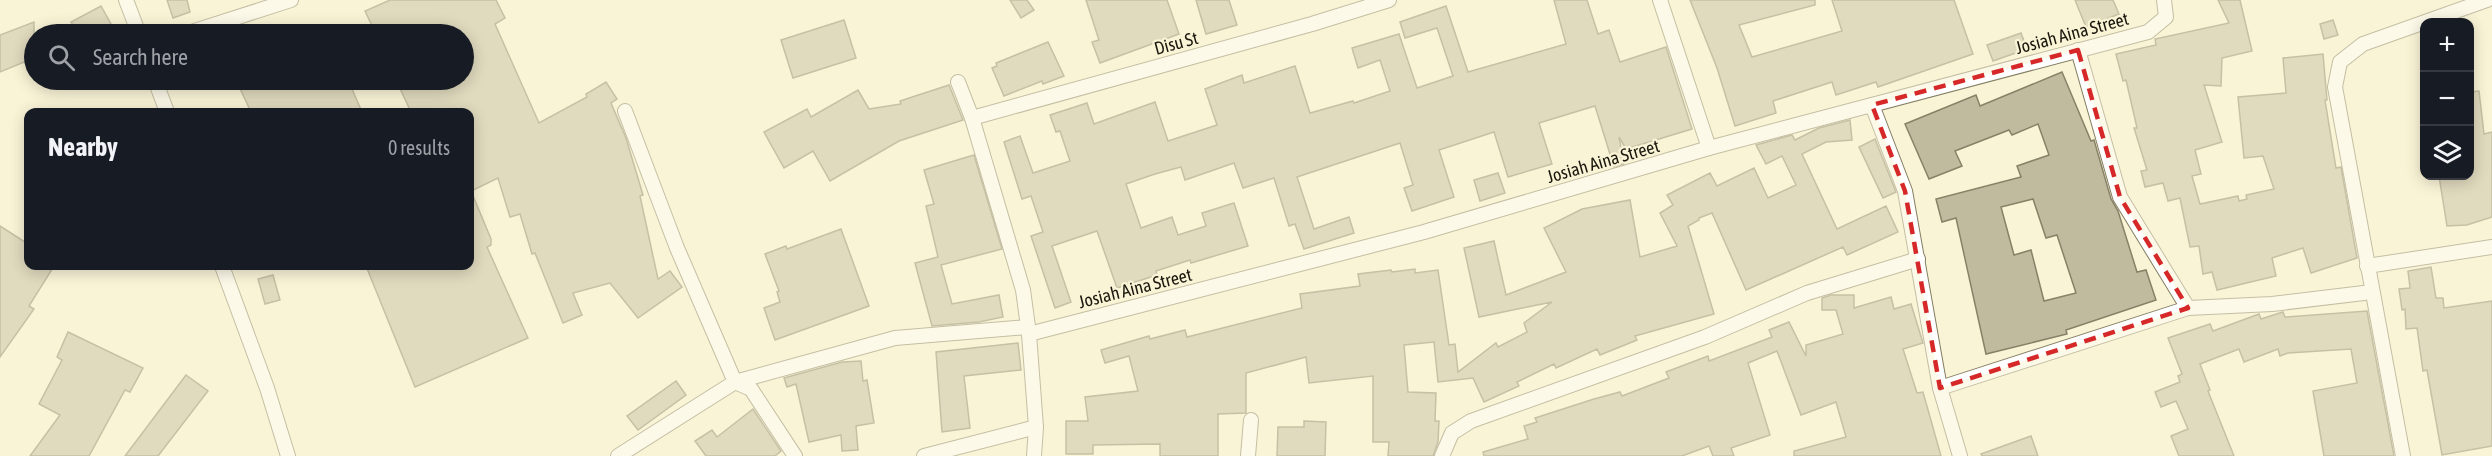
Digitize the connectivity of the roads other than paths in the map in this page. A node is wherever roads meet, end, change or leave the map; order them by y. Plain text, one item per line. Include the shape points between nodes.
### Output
1 (126, 0) edge
2 (291, 0) edge
3 (1389, 0) edge
4 (1660, 0) edge
5 (2164, 0) edge
6 (2487, 0) edge
7 (135, 24) edge
8 (216, 24) edge
9 (2078, 50) junction
10 (958, 82) dead end
11 (159, 90) edge
12 (1872, 105) junction
13 (166, 108) edge
14 (625, 111) dead end
15 (972, 118) junction
16 (1709, 148) junction
17 (2492, 247) edge
18 (1918, 259) junction
19 (2367, 266) junction
20 (223, 270) edge
21 (2372, 292) junction
22 (2188, 308) junction
23 (1028, 330) junction
24 (735, 382) junction
25 (1940, 388) junction
26 (1251, 420) dead end
27 (1036, 427) junction
28 (288, 456) edge
29 (618, 456) edge
30 (795, 456) edge
31 (924, 456) edge
32 (1034, 456) edge
33 (1248, 456) edge
34 (1442, 456) edge
35 (1960, 456) edge
36 (2403, 456) edge

1 - 7 street
2 - 8 street
3 - 15 street, Disu St
4 - 16 street
5 - 9 street, Josiah Aina Street via 2166,17 2148,32
6 - 19 street via 2363,44 2340,62 2335,87
9 - 12 street, Josiah Aina Street
9 - 22 street via 2120,197
10 - 15 street
11 - 13 street
12 - 16 street, Josiah Aina Street
12 - 18 street via 1905,191
14 - 24 street via 677,248
15 - 23 street via 1017,266
16 - 23 street, Josiah Aina Street via 1424,232
17 - 19 street
18 - 25 street
18 - 34 street via 1807,293 1705,337 1471,421 1452,433
19 - 21 street
20 - 28 street
21 - 22 street via 2272,304
21 - 36 street
22 - 25 street
23 - 24 street, Josiah Aina Street via 895,338
23 - 27 street
24 - 29 street, Josiah Aina Street
24 - 30 street via 751,389
25 - 35 street
26 - 33 street
27 - 31 street
27 - 32 street

